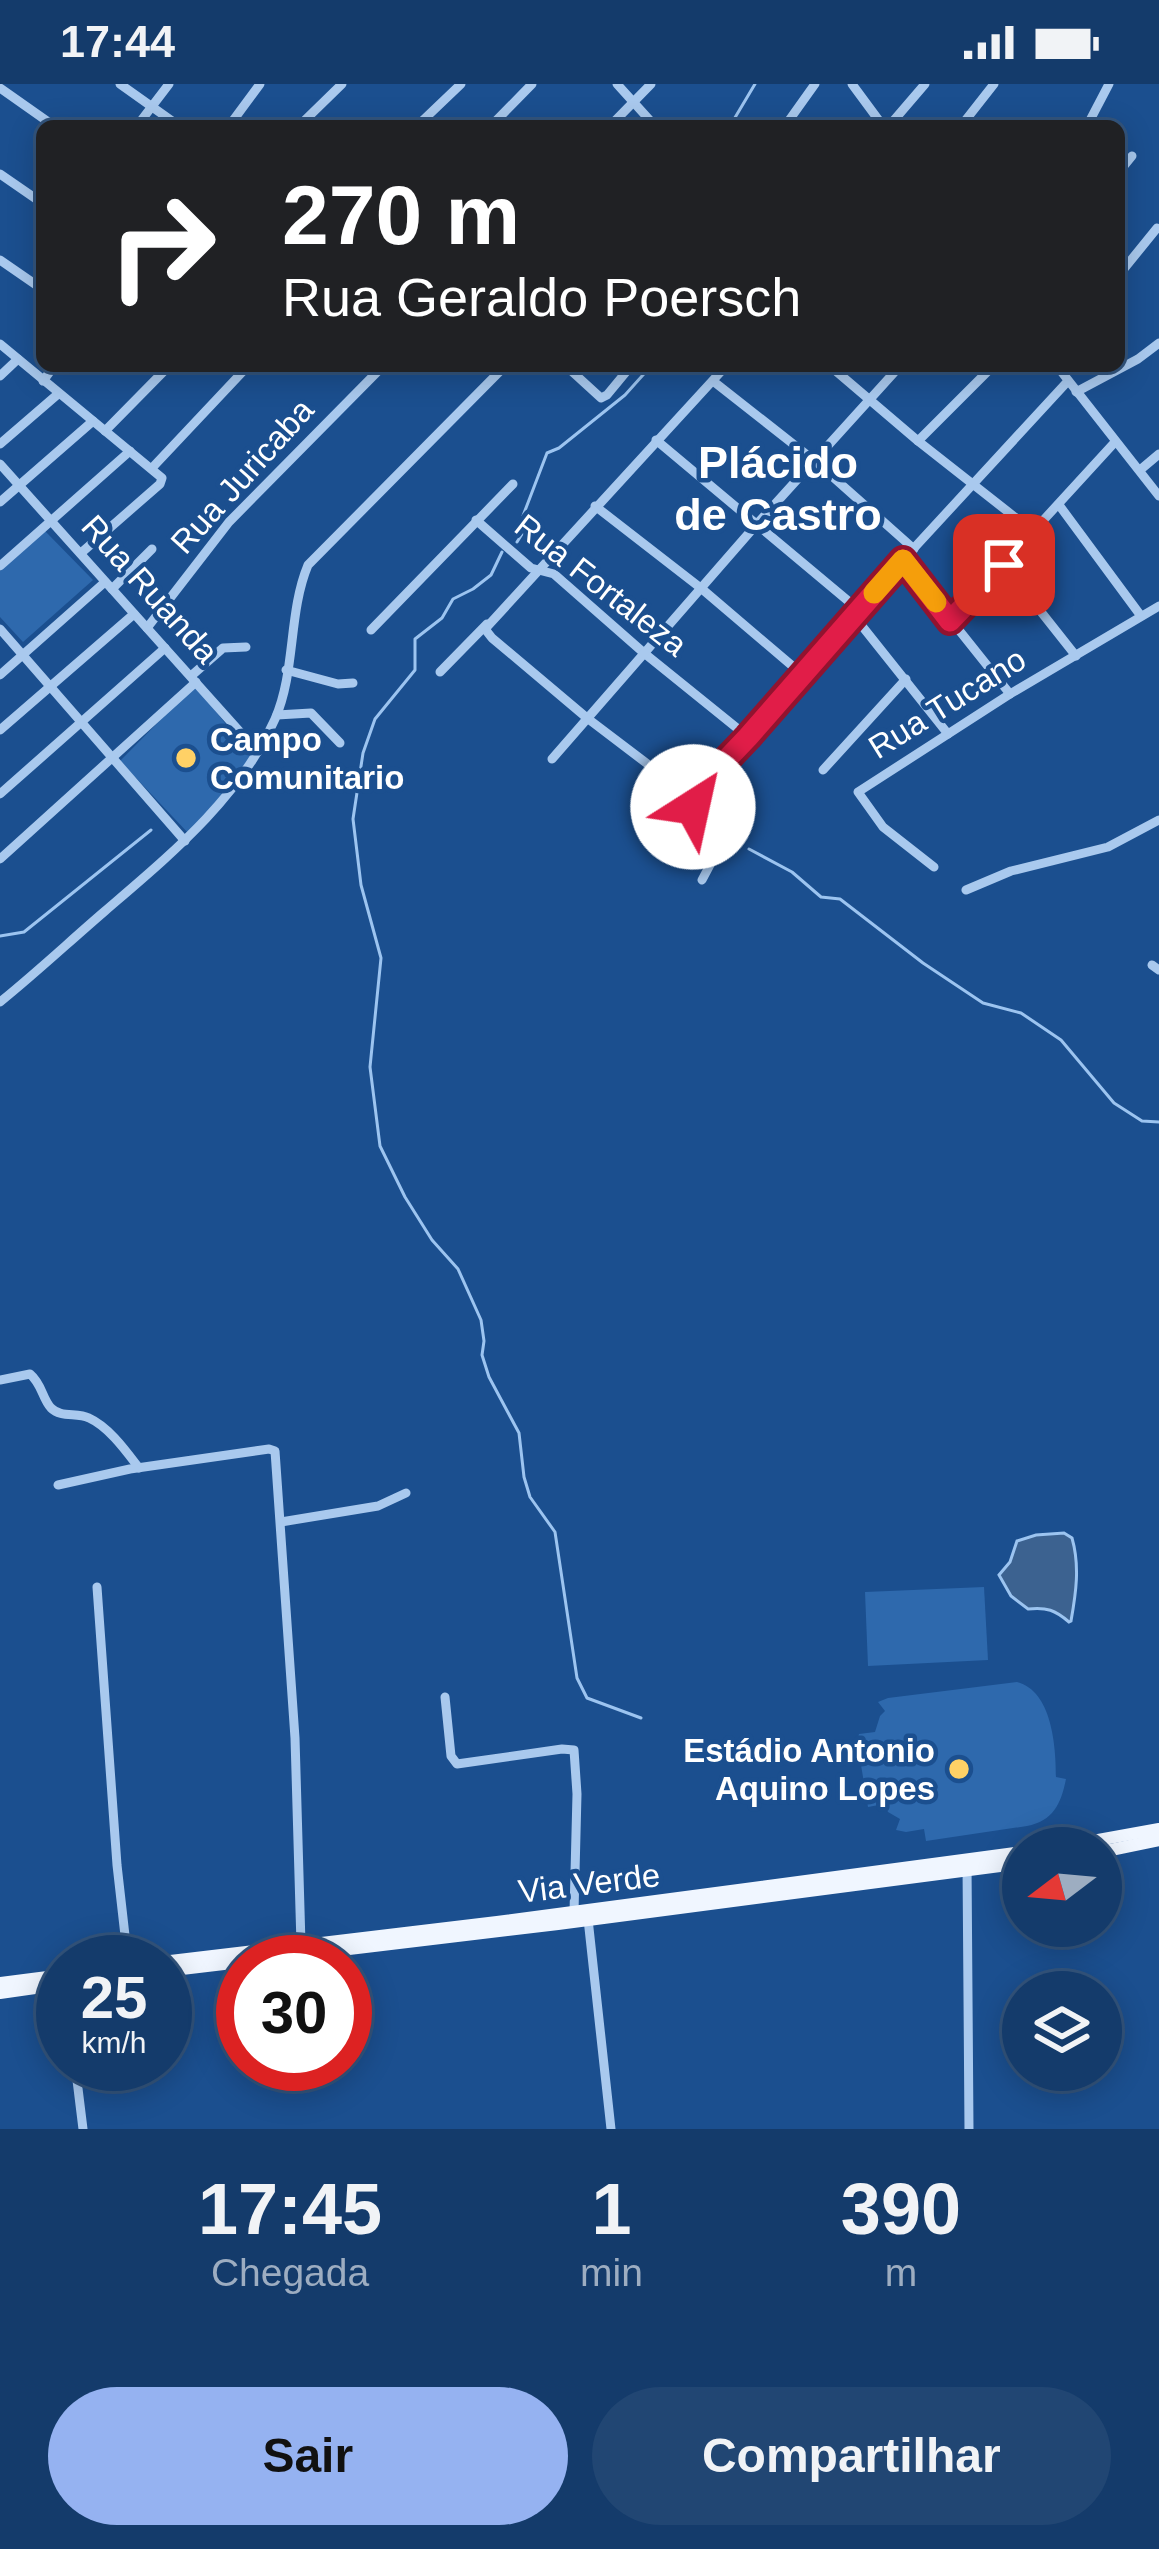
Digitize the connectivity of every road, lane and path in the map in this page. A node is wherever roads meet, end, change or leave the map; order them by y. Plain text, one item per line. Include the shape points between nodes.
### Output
1 (120, 84) edge
2 (170, 84) edge
3 (342, 84) edge
4 (460, 84) edge
5 (532, 84) edge
6 (617, 84) edge
7 (651, 84) edge
8 (814, 84) edge
9 (853, 84) edge
10 (926, 84) edge
11 (994, 84) edge
12 (1108, 84) edge
13 (254, 86) edge
14 (0, 88) edge
15 (632, 103) junction
16 (152, 107) junction
17 (311, 114) junction
18 (45, 120) edge
19 (142, 120) edge
20 (170, 120) edge
21 (233, 120) edge
22 (305, 120) edge
23 (316, 120) edge
24 (423, 120) edge
25 (497, 120) edge
26 (616, 120) edge
27 (649, 120) edge
28 (788, 120) edge
29 (881, 120) edge
30 (892, 120) edge
31 (966, 120) edge
32 (1091, 120) edge
33 (1132, 156) dead end
34 (1125, 165) edge
35 (0, 174) edge
36 (36, 199) edge
37 (1156, 228) edge
38 (0, 260) edge
39 (1125, 267) edge
40 (36, 285) edge
41 (1159, 343) edge
42 (0, 344) edge
43 (18, 359) junction
44 (1125, 366) edge
45 (50, 372) edge
46 (163, 372) edge
47 (243, 372) edge
48 (377, 372) edge
49 (499, 372) edge
50 (573, 372) edge
51 (626, 372) edge
52 (721, 372) edge
53 (837, 372) edge
54 (895, 372) edge
55 (987, 372) edge
56 (1061, 372) edge
57 (1114, 372) edge
58 (0, 376) edge
59 (43, 381) junction
60 (713, 381) junction
61 (1068, 381) junction
62 (1076, 392) junction
63 (58, 394) junction
64 (869, 400) junction
65 (93, 422) junction
66 (105, 431) junction
67 (656, 440) junction
68 (918, 441) junction
69 (1115, 442) junction
70 (0, 445) edge
71 (130, 451) junction
72 (1159, 454) edge
73 (815, 462) junction
74 (0, 464) edge
75 (1140, 470) junction
76 (156, 471) junction
77 (513, 484) dead end
78 (19, 485) junction
79 (974, 485) junction
80 (1156, 491) edge
81 (0, 502) edge
82 (595, 506) junction
83 (1059, 506) junction
84 (476, 520) junction
85 (52, 521) junction
86 (756, 525) junction
87 (1035, 533) junction
88 (152, 549) dead end
89 (914, 549) junction
90 (81, 553) junction
91 (903, 560) junction
92 (1004, 565) junction
93 (0, 566) edge
94 (540, 569) junction
95 (108, 585) junction
96 (702, 589) junction
97 (1159, 606) edge
98 (856, 613) junction
99 (134, 614) junction
100 (1141, 616) junction
101 (490, 620) junction
102 (950, 621) junction
103 (146, 628) junction
104 (0, 629) edge
105 (371, 630) dead end
106 (165, 647) junction
107 (246, 647) dead end
108 (644, 653) junction
109 (22, 656) junction
110 (1076, 656) junction
111 (286, 670) junction
112 (440, 672) dead end
113 (0, 675) edge
114 (803, 675) junction
115 (194, 679) junction
116 (906, 679) junction
117 (353, 682) dead end
118 (50, 687) junction
119 (1010, 694) junction
120 (277, 715) junction
121 (587, 718) junction
122 (81, 722) junction
123 (0, 730) edge
124 (948, 734) junction
125 (748, 737) junction
126 (340, 743) dead end
127 (258, 752) junction
128 (112, 759) junction
129 (551, 759) dead end
130 (823, 770) dead end
131 (0, 794) edge
132 (691, 797) junction
133 (1159, 820) edge
134 (184, 841) junction
135 (0, 859) edge
136 (934, 867) dead end
137 (702, 880) dead end
138 (966, 890) dead end
139 (0, 985) edge
140 (4, 998) edge
141 (0, 1380) edge
142 (139, 1468) junction
143 (58, 1485) dead end
144 (406, 1493) dead end
145 (281, 1522) junction
146 (98, 1587) dead end
147 (445, 1697) dead end
148 (1159, 1829) edge
149 (1122, 1836) edge
150 (1159, 1840) edge
151 (1122, 1848) edge
152 (1002, 1857) edge
153 (1002, 1864) edge
154 (967, 1866) junction
155 (574, 1912) junction
156 (588, 1919) junction
157 (125, 1935) edge
158 (302, 1935) edge
159 (372, 1936) edge
160 (192, 1968) edge
161 (36, 1978) edge
162 (0, 1983) edge
163 (36, 1988) edge
164 (0, 1993) edge
165 (78, 2091) edge
166 (83, 2129) edge
167 (610, 2129) edge
168 (969, 2129) edge

1 - 16 street
2 - 16 street
3 - 17 street
4 - 24 street
5 - 25 street
6 - 15 street
7 - 15 street
8 - 28 street
9 - 29 street
10 - 30 street
11 - 31 street
12 - 32 street
13 - 21 street
14 - 18 street
15 - 26 street
15 - 27 street
16 - 19 street
16 - 20 street
17 - 22 street
17 - 23 street
33 - 34 street
35 - 36 street
37 - 39 street
38 - 40 street
41 - 44 street
42 - 43 street
43 - 58 street
43 - 59 street
45 - 59 street
46 - 66 street
47 - 76 street
48 - 103 street, Rua Juricaba via 229,522
49 - 111 street via 308,566
50 - 51 street via 602,398
52 - 60 street
53 - 64 street
54 - 64 street
55 - 68 street
56 - 61 street
57 - 62 street
59 - 63 street
60 - 67 street
60 - 73 street
61 - 62 street
61 - 79 street
62 - 69 street
63 - 65 street
63 - 70 street
64 - 68 street
64 - 73 street
65 - 66 street
65 - 78 street
66 - 71 street
67 - 82 street
67 - 86 street
68 - 79 street
69 - 75 street
69 - 83 street
71 - 76 street
71 - 85 street
72 - 75 street
73 - 86 street
73 - 89 street
74 - 78 street, Rua Ruanda
75 - 80 street
76 - 90 street via 160,484
77 - 84 street
78 - 81 street
78 - 85 street, Rua Ruanda
79 - 87 street
79 - 89 street
82 - 94 street
82 - 96 street
83 - 87 street
83 - 100 street
84 - 94 street, Rua Fortaleza
84 - 105 street
85 - 90 street, Rua Ruanda
85 - 93 street
86 - 96 street
86 - 98 street
87 - 92 street
88 - 95 street
89 - 91 street
90 - 95 street, Rua Ruanda
91 - 98 street
91 - 102 street
92 - 102 street
92 - 110 street
94 - 101 street
94 - 108 street, Rua Fortaleza
95 - 99 street, Rua Ruanda
95 - 109 street
96 - 108 street
96 - 114 street
97 - 100 street, Rua Tucano
98 - 114 street
98 - 116 street
99 - 103 street, Rua Ruanda
99 - 118 street
100 - 110 street, Rua Tucano
101 - 112 street
101 - 121 street via 492,638
102 - 119 street
103 - 106 street, Rua Ruanda
104 - 109 street
106 - 115 street, Rua Ruanda
106 - 122 street
107 - 115 street via 223,648
108 - 121 street
108 - 125 street, Rua Fortaleza
109 - 113 street
109 - 118 street
110 - 119 street, Rua Tucano
111 - 117 street
111 - 120 street
114 - 125 street
115 - 127 street, Rua Ruanda
115 - 128 street
116 - 124 street
116 - 130 street
118 - 122 street
118 - 123 street
119 - 124 street, Rua Tucano
120 - 126 street via 311,713
120 - 127 street
121 - 129 street
121 - 132 street
122 - 128 street
122 - 131 street
124 - 136 street, Rua Tucano via 858,792 883,827
125 - 132 street
127 - 134 street
128 - 134 street
128 - 135 street
132 - 137 street via 719,848
133 - 138 street via 1108,847
134 - 140 street
139 - 140 street
141 - 142 street via 30,1374 51,1408 92,1419
142 - 143 street
142 - 145 street via 275,1451
144 - 145 street via 378,1506
145 - 158 street
146 - 157 street
147 - 155 street via 454,1762 574,1750
148 - 149 main road
150 - 151 main road
152 - 154 main road, Via Verde
153 - 154 main road, Via Verde
154 - 155 main road, Via Verde
154 - 156 main road, Via Verde
154 - 168 street
155 - 159 main road, Via Verde
156 - 160 main road, Via Verde
156 - 167 street
161 - 162 main road
163 - 164 main road
165 - 166 street

